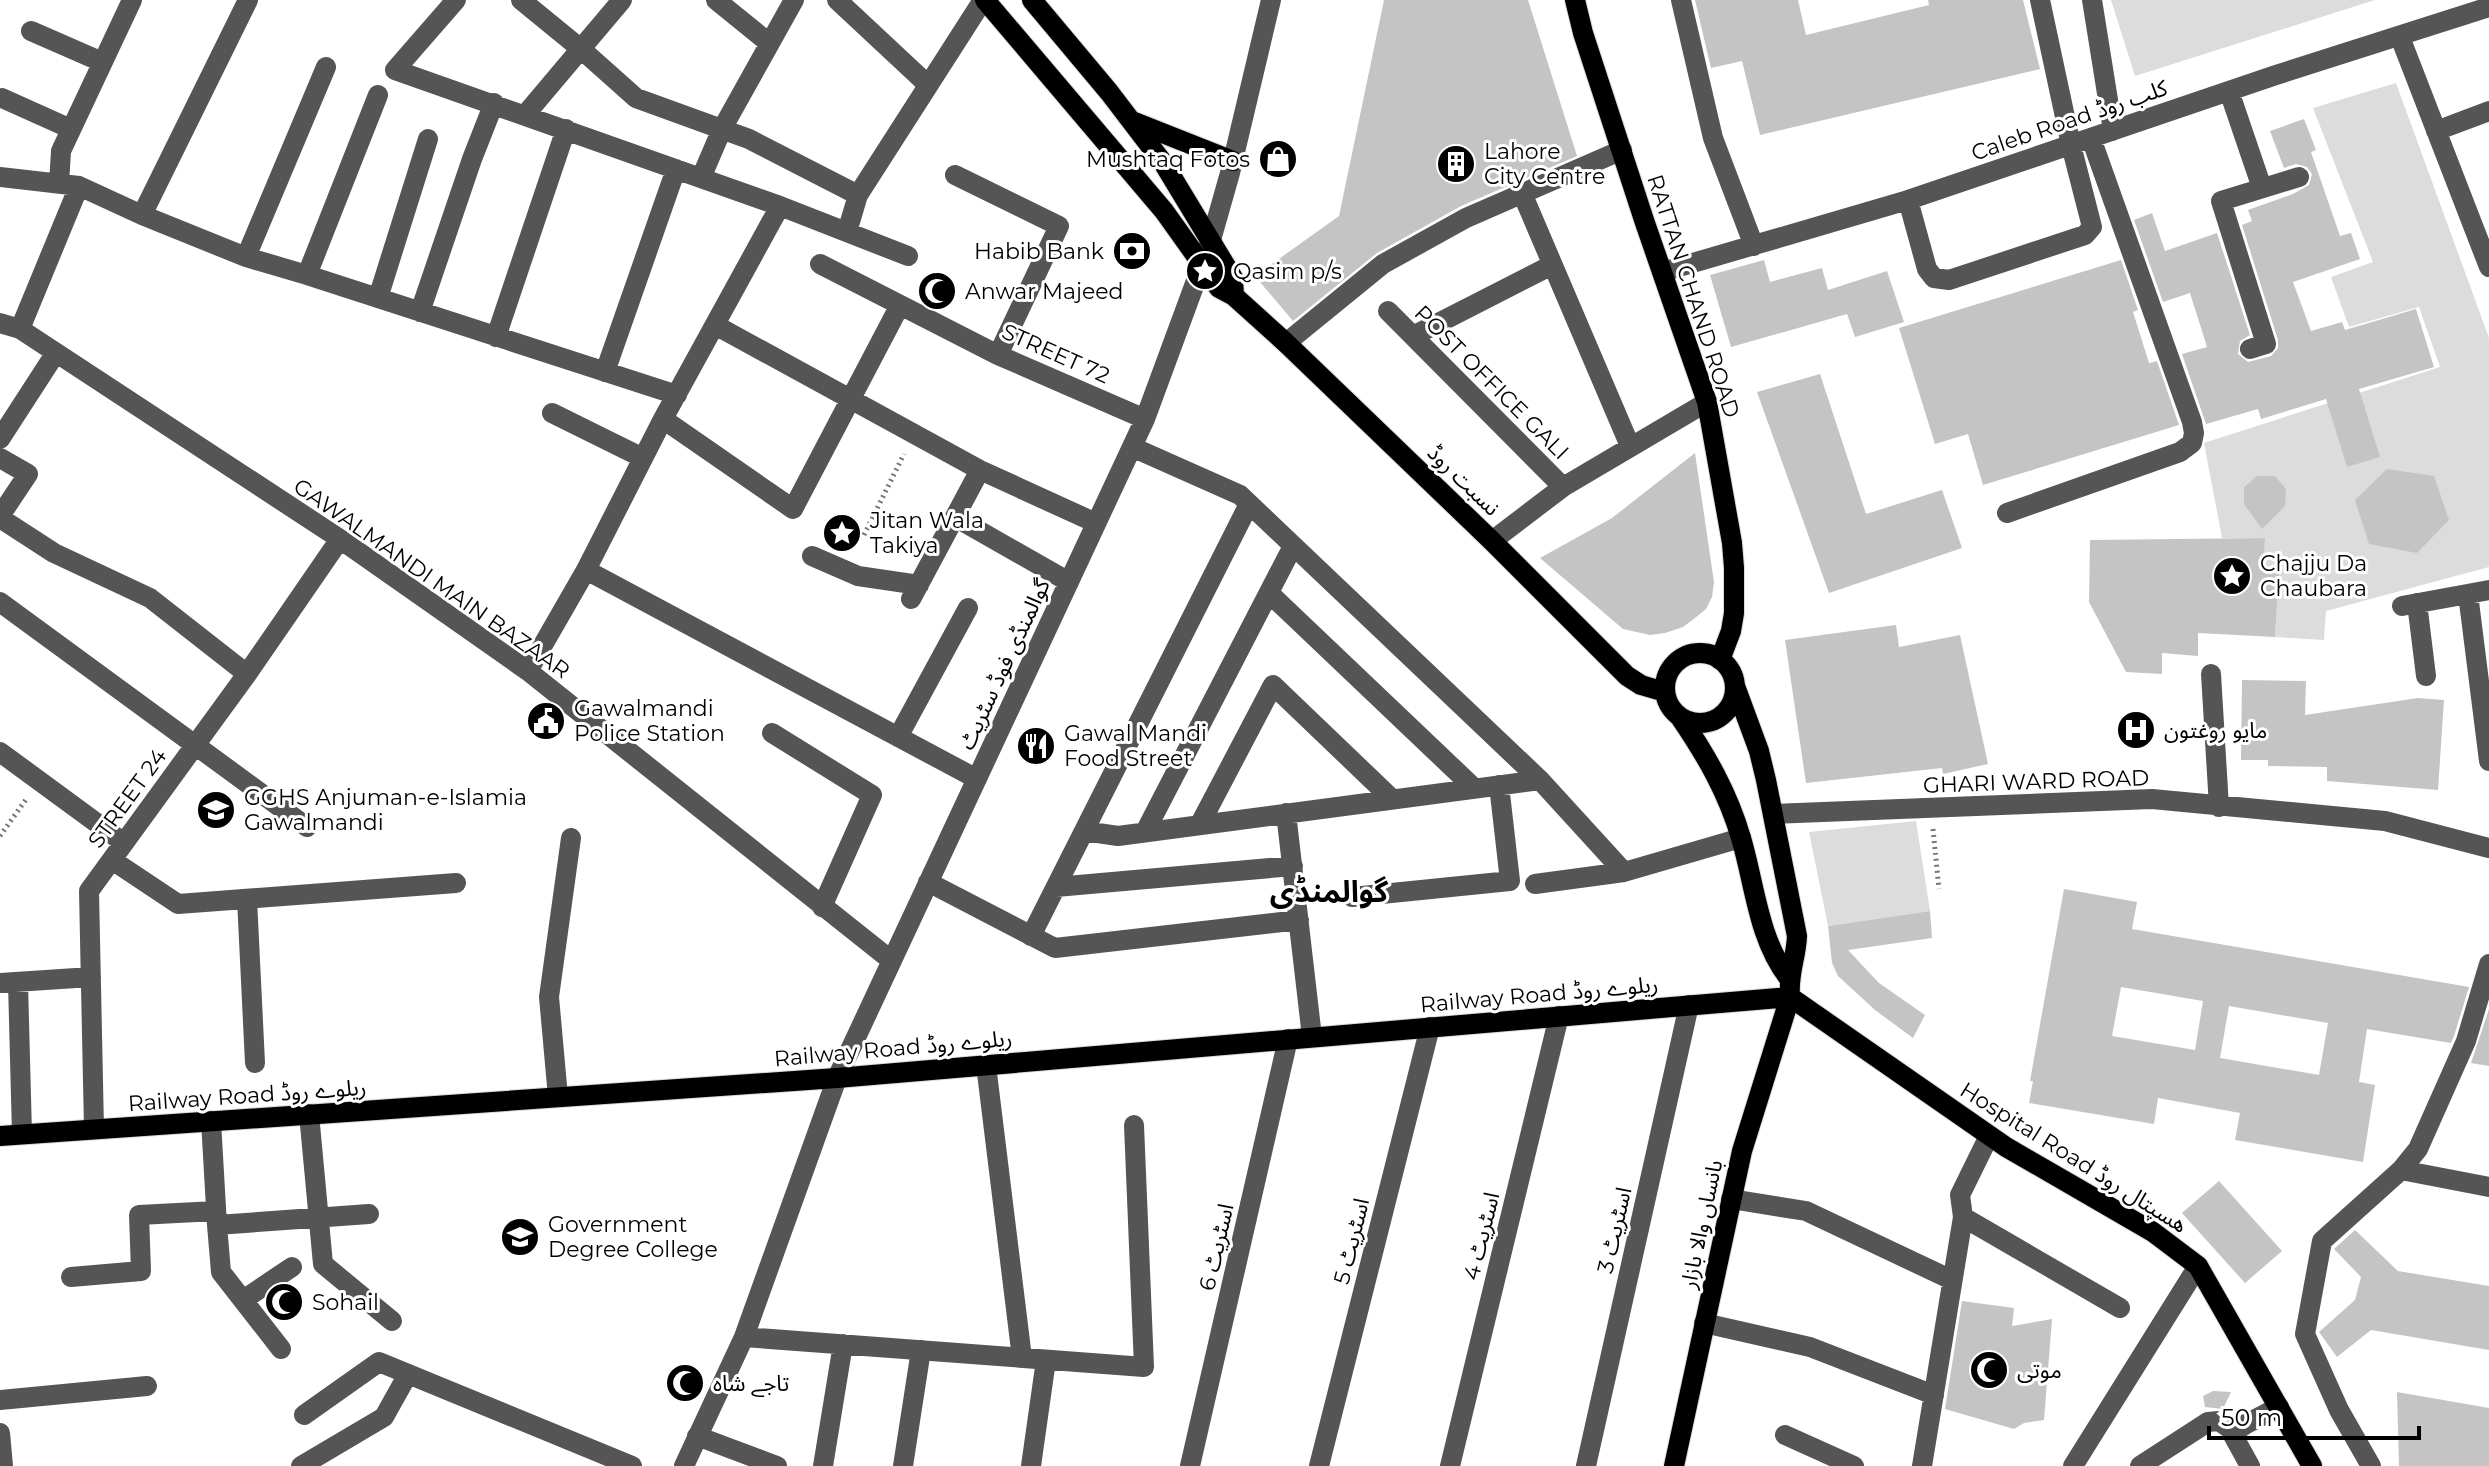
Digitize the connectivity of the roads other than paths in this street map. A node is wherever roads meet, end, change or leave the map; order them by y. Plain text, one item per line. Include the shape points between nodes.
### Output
1 (132, 0) edge
2 (248, 0) edge
3 (456, 0) edge
4 (521, 0) edge
5 (622, 0) edge
6 (716, 0) edge
7 (794, 0) edge
8 (837, 0) edge
9 (984, 0) edge
10 (1032, 0) edge
11 (1271, 0) edge
12 (1575, 0) edge
13 (1681, 0) edge
14 (2040, 0) edge
15 (2092, 0) edge
16 (2489, 7) edge
17 (31, 31) dead end
18 (2400, 37) junction
19 (769, 43) junction
20 (581, 49) junction
21 (102, 62) junction
22 (326, 67) dead end
23 (927, 84) junction
24 (2229, 91) junction
25 (378, 95) dead end
26 (2, 98) dead end
27 (494, 103) junction
28 (2489, 111) edge
29 (525, 115) junction
30 (1129, 120) junction
31 (71, 129) junction
32 (566, 129) junction
33 (722, 129) junction
34 (2113, 131) junction
35 (2436, 131) junction
36 (2091, 138) junction
37 (428, 139) dead end
38 (2071, 145) junction
39 (1622, 150) junction
40 (1233, 161) junction
41 (676, 169) junction
42 (955, 175) dead end
43 (0, 177) edge
44 (2299, 177) dead end
45 (701, 178) junction
46 (69, 185) junction
47 (2262, 188) junction
48 (1522, 193) junction
49 (858, 195) junction
50 (1908, 200) junction
51 (780, 206) junction
52 (142, 215) junction
53 (847, 232) junction
54 (1211, 240) junction
55 (1754, 246) junction
56 (908, 256) dead end
57 (246, 257) junction
58 (820, 264) dead end
59 (1552, 265) junction
60 (1203, 267) junction
61 (2489, 267) edge
62 (1662, 272) junction
63 (307, 275) junction
64 (1234, 296) junction
65 (378, 298) junction
66 (900, 305) junction
67 (1388, 311) dead end
68 (420, 312) junction
69 (715, 325) junction
70 (10, 326) edge
71 (1413, 336) junction
72 (496, 337) junction
73 (1286, 343) junction
74 (2250, 349) dead end
75 (55, 354) junction
76 (998, 355) junction
77 (605, 372) junction
78 (677, 395) junction
79 (851, 399) junction
80 (1707, 402) junction
81 (552, 413) dead end
82 (663, 419) junction
83 (1145, 419) junction
84 (0, 439) edge
85 (1630, 446) junction
86 (1132, 447) junction
87 (0, 458) edge
88 (643, 458) junction
89 (980, 470) junction
90 (1563, 487) junction
91 (1249, 504) junction
92 (2007, 513) dead end
93 (0, 517) edge
94 (955, 517) junction
95 (1096, 523) junction
96 (340, 539) junction
97 (1492, 541) junction
98 (1293, 546) junction
99 (812, 556) dead end
100 (586, 570) junction
101 (1069, 582) junction
102 (2489, 590) edge
103 (1269, 593) junction
104 (2468, 594) junction
105 (0, 602) edge
106 (968, 608) dead end
107 (1720, 660) junction
108 (528, 671) junction
109 (247, 674) junction
110 (2211, 674) dead end
111 (2426, 676) dead end
112 (1735, 686) junction
113 (1665, 692) junction
114 (1680, 717) junction
115 (772, 733) dead end
116 (898, 737) junction
117 (195, 745) junction
118 (0, 752) edge
119 (2489, 761) edge
120 (977, 779) junction
121 (1540, 780) junction
122 (1499, 785) junction
123 (1474, 788) junction
124 (1392, 799) junction
125 (2219, 807) junction
126 (1286, 813) junction
127 (1773, 814) junction
128 (1200, 824) junction
129 (307, 827) dead end
130 (1084, 831) junction
131 (1145, 832) junction
132 (571, 838) dead end
133 (1741, 838) junction
134 (124, 843) junction
135 (2489, 848) edge
136 (112, 860) junction
137 (1293, 866) junction
138 (1624, 872) junction
139 (928, 882) junction
140 (456, 883) dead end
141 (1535, 884) dead end
142 (1056, 887) junction
143 (1352, 897) dead end
144 (247, 899) junction
145 (822, 907) junction
146 (1299, 920) junction
147 (1031, 936) junction
148 (892, 961) junction
149 (2489, 964) edge
150 (91, 977) junction
151 (9, 983) edge
152 (1789, 987) junction
153 (1689, 1005) junction
154 (1559, 1016) junction
155 (1430, 1027) junction
156 (1312, 1037) junction
157 (1288, 1039) junction
158 (255, 1063) dead end
159 (986, 1065) junction
160 (837, 1078) junction
161 (558, 1097) junction
162 (309, 1114) junction
163 (211, 1121) junction
164 (1134, 1125) dead end
165 (94, 1129) junction
166 (22, 1134) junction
167 (0, 1136) edge
168 (1989, 1136) junction
169 (2401, 1170) junction
170 (2489, 1187) edge
171 (1731, 1199) junction
172 (369, 1214) dead end
173 (317, 1217) junction
174 (1963, 1217) junction
175 (216, 1218) junction
176 (2198, 1266) junction
177 (292, 1267) dead end
178 (71, 1277) dead end
179 (1952, 1280) junction
180 (243, 1300) junction
181 (2120, 1308) dead end
182 (392, 1321) dead end
183 (1704, 1323) junction
184 (744, 1337) junction
185 (843, 1344) junction
186 (281, 1349) dead end
187 (921, 1350) junction
188 (1022, 1358) junction
189 (1046, 1360) junction
190 (408, 1374) junction
191 (147, 1386) dead end
192 (1934, 1395) junction
193 (0, 1400) edge
194 (2279, 1407) junction
195 (304, 1415) dead end
196 (0, 1433) edge
197 (2233, 1433) junction
198 (1785, 1435) dead end
199 (697, 1436) junction
200 (3, 1466) edge
201 (301, 1466) edge
202 (632, 1466) edge
203 (684, 1466) edge
204 (777, 1466) edge
205 (823, 1466) edge
206 (903, 1466) edge
207 (1031, 1466) edge
208 (1190, 1466) edge
209 (1319, 1466) edge
210 (1450, 1466) edge
211 (1586, 1466) edge
212 (1674, 1466) edge
213 (1854, 1466) edge
214 (1922, 1466) edge
215 (2073, 1466) edge
216 (2140, 1466) edge
217 (2250, 1466) edge
218 (2312, 1466) edge
219 (2371, 1466) edge

1 - 21 street
2 - 52 street
3 - 27 street via 395,70
4 - 20 street
5 - 20 street
6 - 19 street
7 - 19 street
8 - 23 street
9 - 23 street
9 - 60 main road via 1164,211
10 - 30 main road
11 - 40 street, گوالمنڈی فوڈ سٹریٹ
12 - 39 main road, RATTAN CHAND ROAD
13 - 55 street via 1713,138
14 - 38 street
15 - 34 street
16 - 18 street, Caleb Road کلب روڈ
17 - 21 street
18 - 24 street, Caleb Road کلب روڈ
18 - 35 street
19 - 33 street
20 - 29 street
20 - 33 street via 636,98
21 - 31 street
22 - 57 street
23 - 49 street
24 - 34 street, Caleb Road کلب روڈ
24 - 47 street
25 - 63 street
26 - 31 street
27 - 29 street
27 - 68 street
28 - 35 street
29 - 32 street
30 - 40 main road
30 - 54 main road via 1164,164
31 - 46 street via 61,151
32 - 41 street
32 - 72 street
33 - 45 street
33 - 49 street
34 - 36 street, Caleb Road کلب روڈ
35 - 61 street
36 - 38 street, Caleb Road کلب روڈ
36 - 92 street via 2192,422 2192,443 2180,452
37 - 65 street
38 - 50 street, Caleb Road کلب روڈ
38 - 50 street via 2092,227 2085,235 1949,280 1934,278
39 - 48 street
39 - 62 main road, RATTAN CHAND ROAD
40 - 54 street, گوالمنڈی فوڈ سٹریٹ
41 - 45 street
41 - 77 street
42 - 76 street via 1059,226
43 - 46 street
44 - 47 street
45 - 51 street
46 - 52 street
46 - 70 street
47 - 74 street via 2221,201 2266,344
48 - 59 street
48 - 73 street via 1383,264
49 - 53 street
50 - 55 street, Caleb Road کلب روڈ
51 - 53 street
51 - 69 street
52 - 57 street
53 - 56 street
54 - 60 street, گوالمنڈی فوڈ سٹریٹ
54 - 64 main road via 1233,278
55 - 62 street, Caleb Road کلب روڈ
57 - 63 street
58 - 66 street, STREET 72
59 - 71 street
59 - 85 street
60 - 64 main road, نسبت روڈ via 1219,288
60 - 83 street, گوالمنڈی فوڈ سٹریٹ
62 - 80 main road, RATTAN CHAND ROAD
63 - 65 street
64 - 73 main road, نسبت روڈ
65 - 68 street
66 - 76 street, STREET 72
66 - 79 street
67 - 71 street, POST OFFICE GALI
68 - 72 street
69 - 78 street
69 - 79 street
70 - 75 street, GAWALMANDI MAIN BAZAAR
71 - 90 street, POST OFFICE GALI
72 - 77 street
73 - 97 main road, نسبت روڈ
75 - 84 street
75 - 96 street, GAWALMANDI MAIN BAZAAR
76 - 83 street, STREET 72
77 - 78 street
78 - 82 street
79 - 82 street via 793,509
79 - 89 street
80 - 85 street
80 - 107 main road, RATTAN CHAND ROAD via 1734,568 1732,622
81 - 88 street
82 - 88 street
83 - 86 street, گوالمنڈی فوڈ سٹریٹ
85 - 90 street
86 - 91 street via 1240,495
86 - 95 street, گوالمنڈی فوڈ سٹریٹ
87 - 93 street via 28,474
88 - 100 street
89 - 94 street
89 - 95 street
90 - 97 street
91 - 98 street
91 - 130 street
93 - 109 street via 54,553 150,598
94 - 99 street via 915,592
94 - 101 street
95 - 101 street, گوالمنڈی فوڈ سٹریٹ
96 - 108 street, GAWALMANDI MAIN BAZAAR
96 - 109 street, STREET 24
97 - 113 main road, نسبت روڈ via 1627,676
98 - 103 street
98 - 121 street
100 - 108 street
100 - 116 street
101 - 120 street, گوالمنڈی فوڈ سٹریٹ
102 - 104 street
103 - 123 street
103 - 131 street
104 - 111 street via 2410,605
104 - 119 street
105 - 117 street
106 - 116 street
107 - 112 main road
107 - 113 main road via 1701,653 1682,657 1668,672
108 - 145 street, GAWALMANDI MAIN BAZAAR
109 - 117 street, STREET 24
110 - 125 street
112 - 114 main road via 1722,715 1701,723
112 - 127 main road via 1759,751
113 - 114 main road
114 - 133 main road, Hospital Road ھسپتال روڈ via 1715,771
115 - 145 street via 872,795
116 - 120 street
117 - 129 street
117 - 134 street, STREET 24
118 - 134 street
120 - 139 street, گوالمنڈی فوڈ سٹریٹ
121 - 122 street
121 - 138 street
122 - 123 street
122 - 143 street via 1510,881
123 - 124 street
124 - 126 street
124 - 128 street via 1273,685
125 - 127 street, GHARI WARD ROAD via 2141,799
125 - 135 street, GHARI WARD ROAD via 2385,821
126 - 128 street
126 - 137 street
127 - 152 main road via 1797,936
128 - 131 street
130 - 131 street via 1118,836
130 - 142 street
132 - 161 street via 549,997
133 - 138 street
133 - 152 main road, Hospital Road ھسپتال روڈ via 1767,942
134 - 136 street, STREET 24
136 - 144 street via 178,904
136 - 150 street, STREET 24 via 89,891
137 - 142 street
137 - 146 street
138 - 141 street
139 - 147 street
139 - 148 street, گوالمنڈی فوڈ سٹریٹ
140 - 144 street
142 - 147 street
144 - 158 street
145 - 148 street, GAWALMANDI MAIN BAZAAR
146 - 147 street via 1055,948
146 - 156 street
148 - 160 street, گوالمنڈی فوڈ سٹریٹ
149 - 169 street via 2466,1041 2418,1149
150 - 151 street
150 - 165 street, STREET 24
151 - 166 street
152 - 153 main road, Railway Road ریلوے روڈ
152 - 168 main road, Hospital Road ھسپتال روڈ
152 - 171 main road, بانساں والا بازار
153 - 154 main road, Railway Road ریلوے روڈ
153 - 211 street, اسٹریٹ 3
154 - 155 main road, Railway Road ریلوے روڈ
154 - 210 street, اسٹریٹ 4
155 - 156 main road, Railway Road ریلوے روڈ
155 - 209 street, اسٹریٹ 5
156 - 157 main road, Railway Road ریلوے روڈ
157 - 159 main road, Railway Road ریلوے روڈ
157 - 208 street, اسٹریٹ 6
159 - 160 main road, Railway Road ریلوے روڈ
159 - 188 street
160 - 161 main road, Railway Road ریلوے روڈ
160 - 184 street, گوالمنڈی فوڈ سٹریٹ
161 - 162 main road, Railway Road ریلوے روڈ
162 - 163 main road, Railway Road ریلوے روڈ
162 - 173 street
163 - 165 main road, Railway Road ریلوے روڈ
163 - 175 street
164 - 189 street via 1144,1367
165 - 166 main road, Railway Road ریلوے روڈ
166 - 167 main road, Railway Road ریلوے روڈ
168 - 174 street via 1960,1195
168 - 176 main road, Hospital Road ھسپتال روڈ via 2153,1232
169 - 170 street
169 - 219 street via 2322,1241 2305,1334
171 - 179 street via 1806,1211
171 - 183 main road, بانساں والا بازار
172 - 173 street
173 - 175 street
173 - 182 street via 323,1264
174 - 179 street
174 - 181 street
175 - 178 street via 139,1215 141,1271
175 - 180 street via 221,1272
176 - 194 main road, Hospital Road ھسپتال روڈ
176 - 215 street
177 - 180 street
179 - 192 street
180 - 186 street
183 - 192 street via 1810,1347
183 - 212 main road, بانساں والا بازار
184 - 185 street
184 - 199 street, گوالمنڈی فوڈ سٹریٹ
185 - 187 street
185 - 205 street
187 - 188 street
187 - 206 street
188 - 189 street
189 - 207 street
190 - 195 street via 379,1362
190 - 201 street via 384,1417
190 - 202 street
191 - 193 street
192 - 214 street
194 - 197 street
194 - 218 main road, Hospital Road ھسپتال روڈ
196 - 200 street
197 - 216 street via 2222,1422 2208,1422
197 - 217 street
198 - 213 street
199 - 203 street, گوالمنڈی فوڈ سٹریٹ
199 - 204 street

